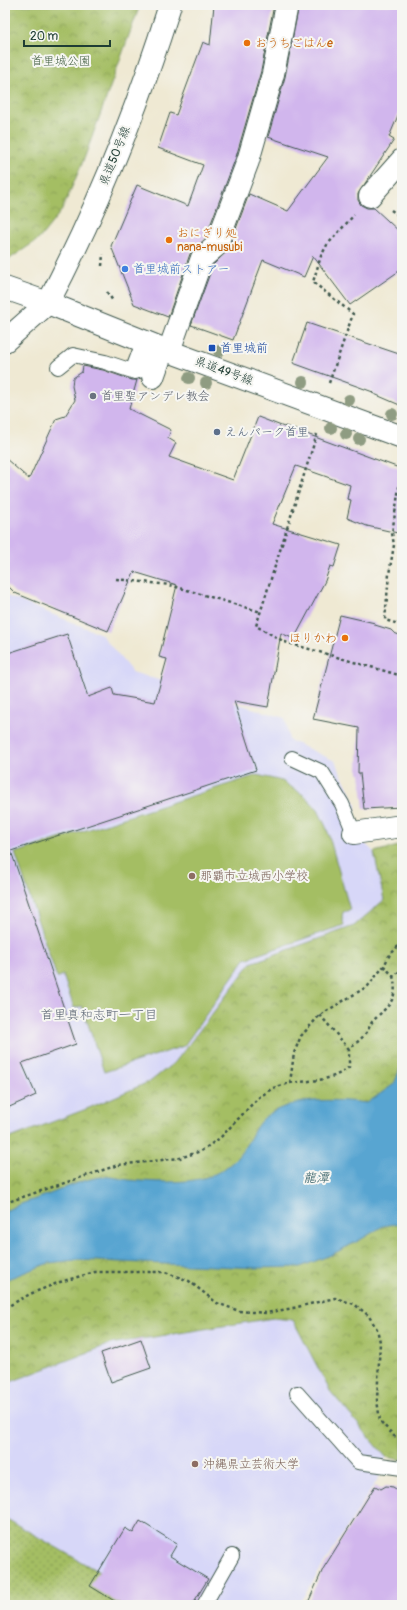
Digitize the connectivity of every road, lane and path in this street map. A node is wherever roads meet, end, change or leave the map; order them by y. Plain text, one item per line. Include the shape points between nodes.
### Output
1 (170, 5) edge
2 (288, 5) edge
3 (402, 160) edge
4 (370, 196) junction
5 (402, 218) edge
6 (5, 288) edge
7 (48, 303) junction
8 (5, 342) edge
9 (160, 348) junction
10 (58, 367) dead end
11 (145, 372) joint
12 (328, 384) dead end
13 (319, 430) dead end
14 (402, 437) edge
15 (402, 468) edge
16 (116, 580) dead end
17 (261, 612) junction
18 (402, 626) edge
19 (402, 676) edge
20 (292, 758) dead end
21 (402, 826) edge
22 (354, 833) joint
23 (402, 942) edge
24 (384, 966) junction
25 (402, 970) edge
26 (393, 976) junction
27 (320, 1015) junction
28 (349, 1049) junction
29 (290, 1083) junction
30 (5, 1203) edge
31 (5, 1308) edge
32 (297, 1393) dead end
33 (402, 1438) edge
34 (402, 1468) edge
35 (232, 1556) dead end
36 (204, 1605) edge

1 - 7 main road, 県道50号線 via 111,167 73,254
2 - 9 main road via 273,74 248,161 216,246 202,258
3 - 4 main road
4 - 5 path
4 - 12 path via 327,245 313,282 353,314
6 - 7 main road, 県道49号線
7 - 8 main road
7 - 9 main road, 県道49号線
9 - 11 main road
9 - 14 main road, 県道49号線
10 - 11 lane via 73,355 135,372
13 - 17 path
15 - 18 path via 392,533 394,545 385,620
16 - 17 path via 170,585
17 - 19 path via 256,626 285,642
20 - 22 lane via 322,772 342,804
21 - 22 main road
23 - 24 path
24 - 26 path
24 - 27 path via 368,986
25 - 26 path
26 - 28 path via 396,987 390,1005 372,1022 366,1034
27 - 28 path
27 - 29 path via 301,1036 294,1053
28 - 29 path via 349,1067 340,1074 332,1078
29 - 30 path via 273,1088 258,1098 220,1138 201,1151 180,1158 118,1165
31 - 33 path via 60,1282 95,1272 165,1272 189,1280 217,1303 239,1311 266,1313 335,1298 354,1304 368,1315 380,1342 377,1400 380,1421 394,1436
32 - 34 lane via 358,1462
35 - 36 lane

